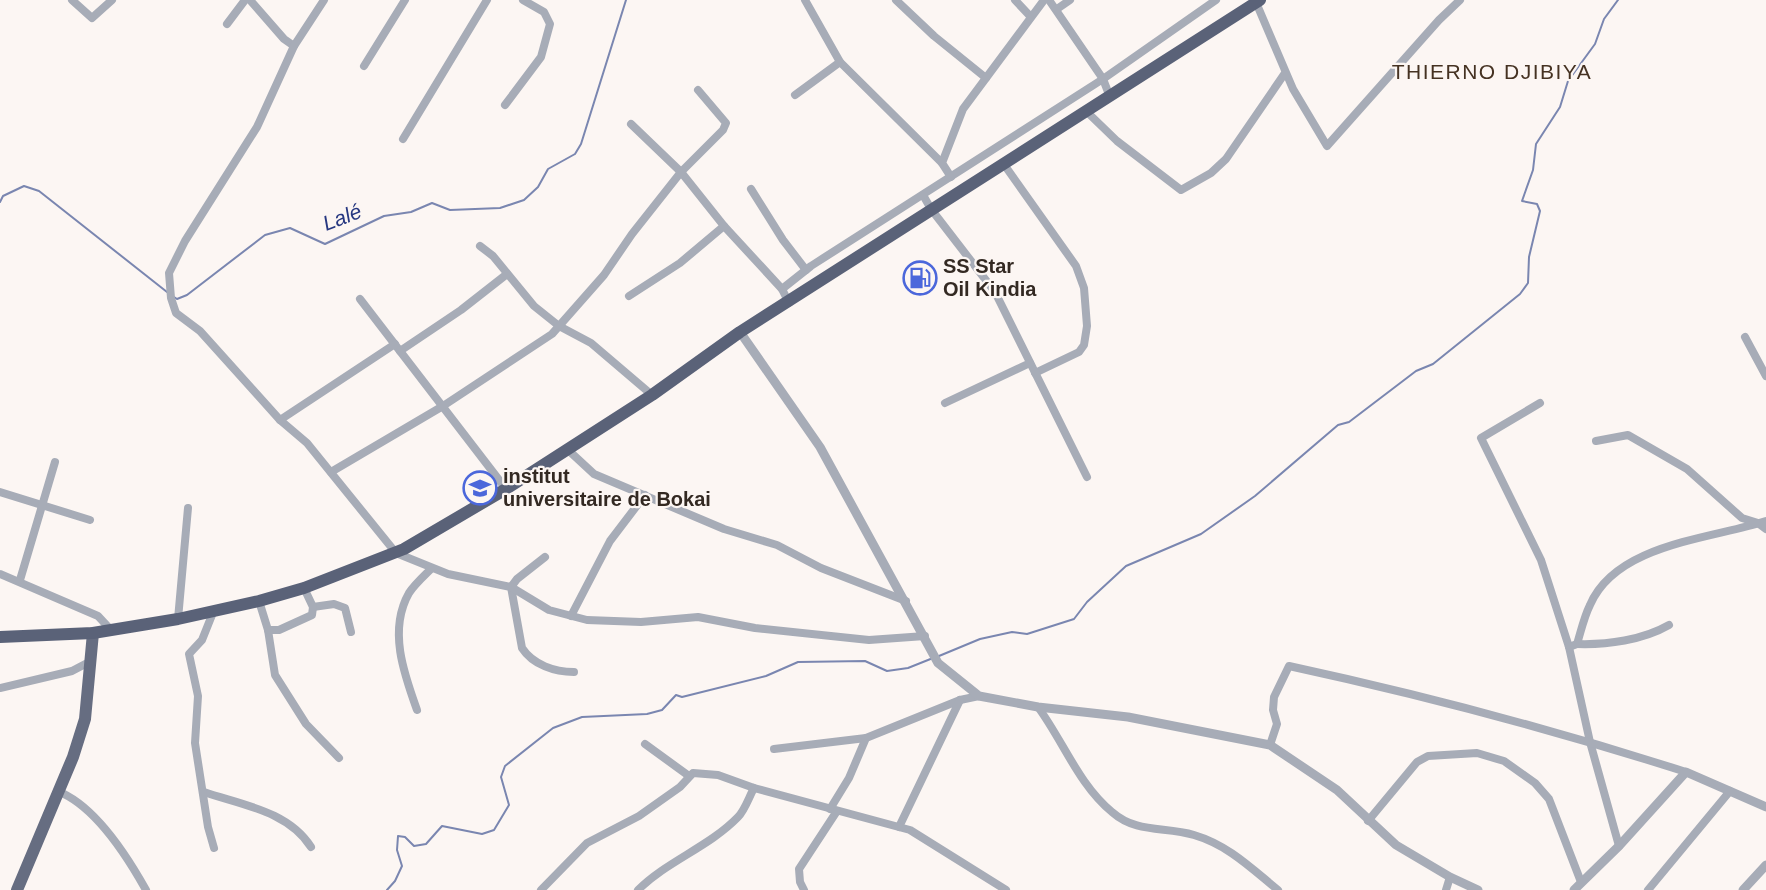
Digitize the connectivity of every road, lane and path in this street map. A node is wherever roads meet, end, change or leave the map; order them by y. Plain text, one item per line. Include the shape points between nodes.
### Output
1 (72, 0) edge
2 (112, 0) edge
3 (245, 0) edge
4 (250, 0) edge
5 (324, 0) edge
6 (405, 0) edge
7 (487, 0) edge
8 (523, 0) edge
9 (805, 0) edge
10 (896, 0) edge
11 (1014, 0) edge
12 (1044, 0) edge
13 (1049, 0) edge
14 (1070, 0) edge
15 (1216, 0) edge
16 (1461, 0) edge
17 (1257, 1) edge
18 (1057, 9) junction
19 (1030, 16) junction
20 (227, 24) dead end
21 (294, 46) junction
22 (840, 62) junction
23 (364, 66) dead end
24 (1286, 73) junction
25 (986, 78) junction
26 (1103, 79) junction
27 (698, 90) dead end
28 (795, 95) dead end
29 (1110, 97) junction
30 (505, 105) dead end
31 (1086, 111) junction
32 (631, 124) dead end
33 (403, 139) dead end
34 (942, 163) junction
35 (1003, 163) junction
36 (681, 172) junction
37 (951, 177) junction
38 (751, 189) dead end
39 (923, 195) junction
40 (931, 209) junction
41 (724, 226) junction
42 (480, 246) dead end
43 (809, 268) junction
44 (507, 274) junction
45 (824, 281) junction
46 (782, 289) junction
47 (629, 296) dead end
48 (360, 300) dead end
49 (789, 303) junction
50 (559, 326) junction
51 (740, 332) junction
52 (1745, 337) dead end
53 (398, 347) junction
54 (1030, 363) junction
55 (1035, 373) junction
56 (1766, 376) edge
57 (652, 395) junction
58 (945, 403) dead end
59 (1540, 403) dead end
60 (443, 406) junction
61 (280, 420) junction
62 (1596, 441) dead end
63 (567, 449) junction
64 (55, 462) dead end
65 (331, 472) junction
66 (1087, 477) dead end
67 (506, 489) junction
68 (0, 492) edge
69 (645, 495) junction
70 (44, 505) junction
71 (188, 508) dead end
72 (90, 520) dead end
73 (1762, 522) edge
74 (1766, 529) edge
75 (396, 553) junction
76 (545, 557) dead end
77 (431, 568) junction
78 (0, 574) edge
79 (20, 580) junction
80 (511, 587) junction
81 (304, 588) junction
82 (259, 601) junction
83 (906, 601) junction
84 (313, 607) junction
85 (214, 610) junction
86 (571, 616) junction
87 (178, 619) junction
88 (1669, 625) dead end
89 (111, 630) junction
90 (268, 630) junction
91 (351, 632) dead end
92 (93, 633) junction
93 (925, 636) junction
94 (0, 637) edge
95 (1573, 646) junction
96 (91, 661) junction
97 (574, 672) dead end
98 (0, 688) edge
99 (979, 696) junction
100 (960, 700) junction
101 (1038, 707) junction
102 (417, 711) dead end
103 (866, 738) junction
104 (1590, 742) junction
105 (645, 744) dead end
106 (1270, 745) junction
107 (774, 749) dead end
108 (339, 758) dead end
109 (1686, 772) junction
110 (689, 776) junction
111 (754, 788) junction
112 (57, 791) junction
113 (1730, 791) junction
114 (204, 792) junction
115 (1765, 806) edge
116 (833, 810) junction
117 (1368, 821) junction
118 (899, 827) junction
119 (1619, 846) junction
120 (311, 847) dead end
121 (214, 848) dead end
122 (1766, 865) edge
123 (1450, 878) junction
124 (1581, 882) junction
125 (1747, 888) edge
126 (18, 890) edge
127 (146, 890) edge
128 (541, 890) edge
129 (638, 890) edge
130 (804, 890) edge
131 (1006, 890) edge
132 (1278, 890) edge
133 (1446, 890) edge
134 (1478, 890) edge
135 (1574, 890) edge
136 (1648, 890) edge

1 - 2 street via 92,18
3 - 20 street
4 - 21 street
5 - 21 street
6 - 23 street
7 - 33 street
8 - 30 street via 544,12 550,24 540,57
9 - 22 street
10 - 25 street
11 - 19 street
12 - 19 street
13 - 18 street
14 - 18 street
15 - 26 street
16 - 24 street via 1327,146
17 - 24 street
17 - 29 highway
18 - 26 street
19 - 25 street
21 - 61 street via 257,127 168,273 176,313 200,331
22 - 28 street
22 - 34 street
24 - 31 street via 1226,159 1211,173 1181,190 1117,141
25 - 34 street via 963,109
26 - 29 street
26 - 37 street
27 - 36 street via 726,123
29 - 31 highway
31 - 35 highway
32 - 36 street
34 - 37 street
35 - 40 highway
35 - 55 street via 1076,266 1084,288 1084,345 1079,352
36 - 41 street
36 - 50 street via 604,275
37 - 39 street
38 - 43 street via 783,240
39 - 40 street
39 - 43 street
40 - 45 highway
40 - 54 street via 995,292
41 - 46 street
41 - 47 street via 681,263
42 - 44 street
43 - 45 street
43 - 46 street
44 - 50 street via 534,306
44 - 53 street via 461,310
45 - 49 highway
46 - 49 street
48 - 53 street
49 - 51 highway
50 - 57 street via 591,343
50 - 60 street
51 - 57 highway
51 - 83 street via 820,447
52 - 56 street
53 - 60 street
53 - 61 street
54 - 55 street
54 - 58 street
55 - 66 street
57 - 63 highway
59 - 95 street via 1481,438 1541,560
60 - 65 street
60 - 67 street
61 - 65 street via 307,443
62 - 73 street via 1628,435 1687,469 1742,518
63 - 67 highway
63 - 69 street via 594,474
64 - 70 street
65 - 75 street
67 - 75 highway
68 - 70 street
69 - 83 street via 724,529 777,545 821,568
69 - 86 street via 610,541
70 - 72 street
70 - 79 street
71 - 87 street
73 - 74 street
73 - 95 street via 1659,550 1617,569 1590,603
75 - 77 street
75 - 81 highway
76 - 80 street
77 - 80 street
77 - 102 street via 411,590 400,618 401,664
78 - 79 street
79 - 89 street via 98,616
80 - 86 street via 549,610
80 - 97 street via 522,648 527,656 559,672
81 - 82 highway
81 - 84 street
82 - 85 highway
82 - 90 street
83 - 93 street
84 - 90 street via 312,615 279,630
84 - 91 street via 334,604 345,608
85 - 87 highway
85 - 114 street via 202,640 189,654 198,696 195,743
86 - 93 street via 641,622 698,617 755,628 869,640
87 - 89 highway
88 - 95 street via 1652,635
89 - 92 highway
90 - 108 street via 274,675 306,724
92 - 94 highway
92 - 96 main road
93 - 99 street via 938,663
95 - 104 street
96 - 98 street via 72,671
96 - 112 main road via 85,719
99 - 100 street
99 - 101 street
100 - 103 street
100 - 118 street
101 - 106 street via 1128,717
101 - 132 street via 1075,766 1112,813 1139,828 1176,830 1229,849
103 - 107 street
103 - 116 street
104 - 106 street via 1386,687 1289,666 1274,697 1277,724
104 - 109 street
104 - 119 street
105 - 110 street
106 - 117 street via 1337,790
109 - 113 street
109 - 119 street
110 - 111 street via 718,775
110 - 128 street via 639,816 587,843
111 - 116 street
111 - 129 street via 738,817
112 - 126 main road
112 - 127 street via 69,795 117,842
113 - 115 street
113 - 136 street
114 - 120 street via 282,818 302,833
114 - 121 street
116 - 118 street
116 - 130 street via 799,869
117 - 123 street via 1396,845
117 - 124 street via 1417,762 1428,756 1477,753 1504,762 1535,783 1549,799
118 - 131 street
119 - 124 street
122 - 125 street
123 - 133 street
123 - 134 street
124 - 135 street

